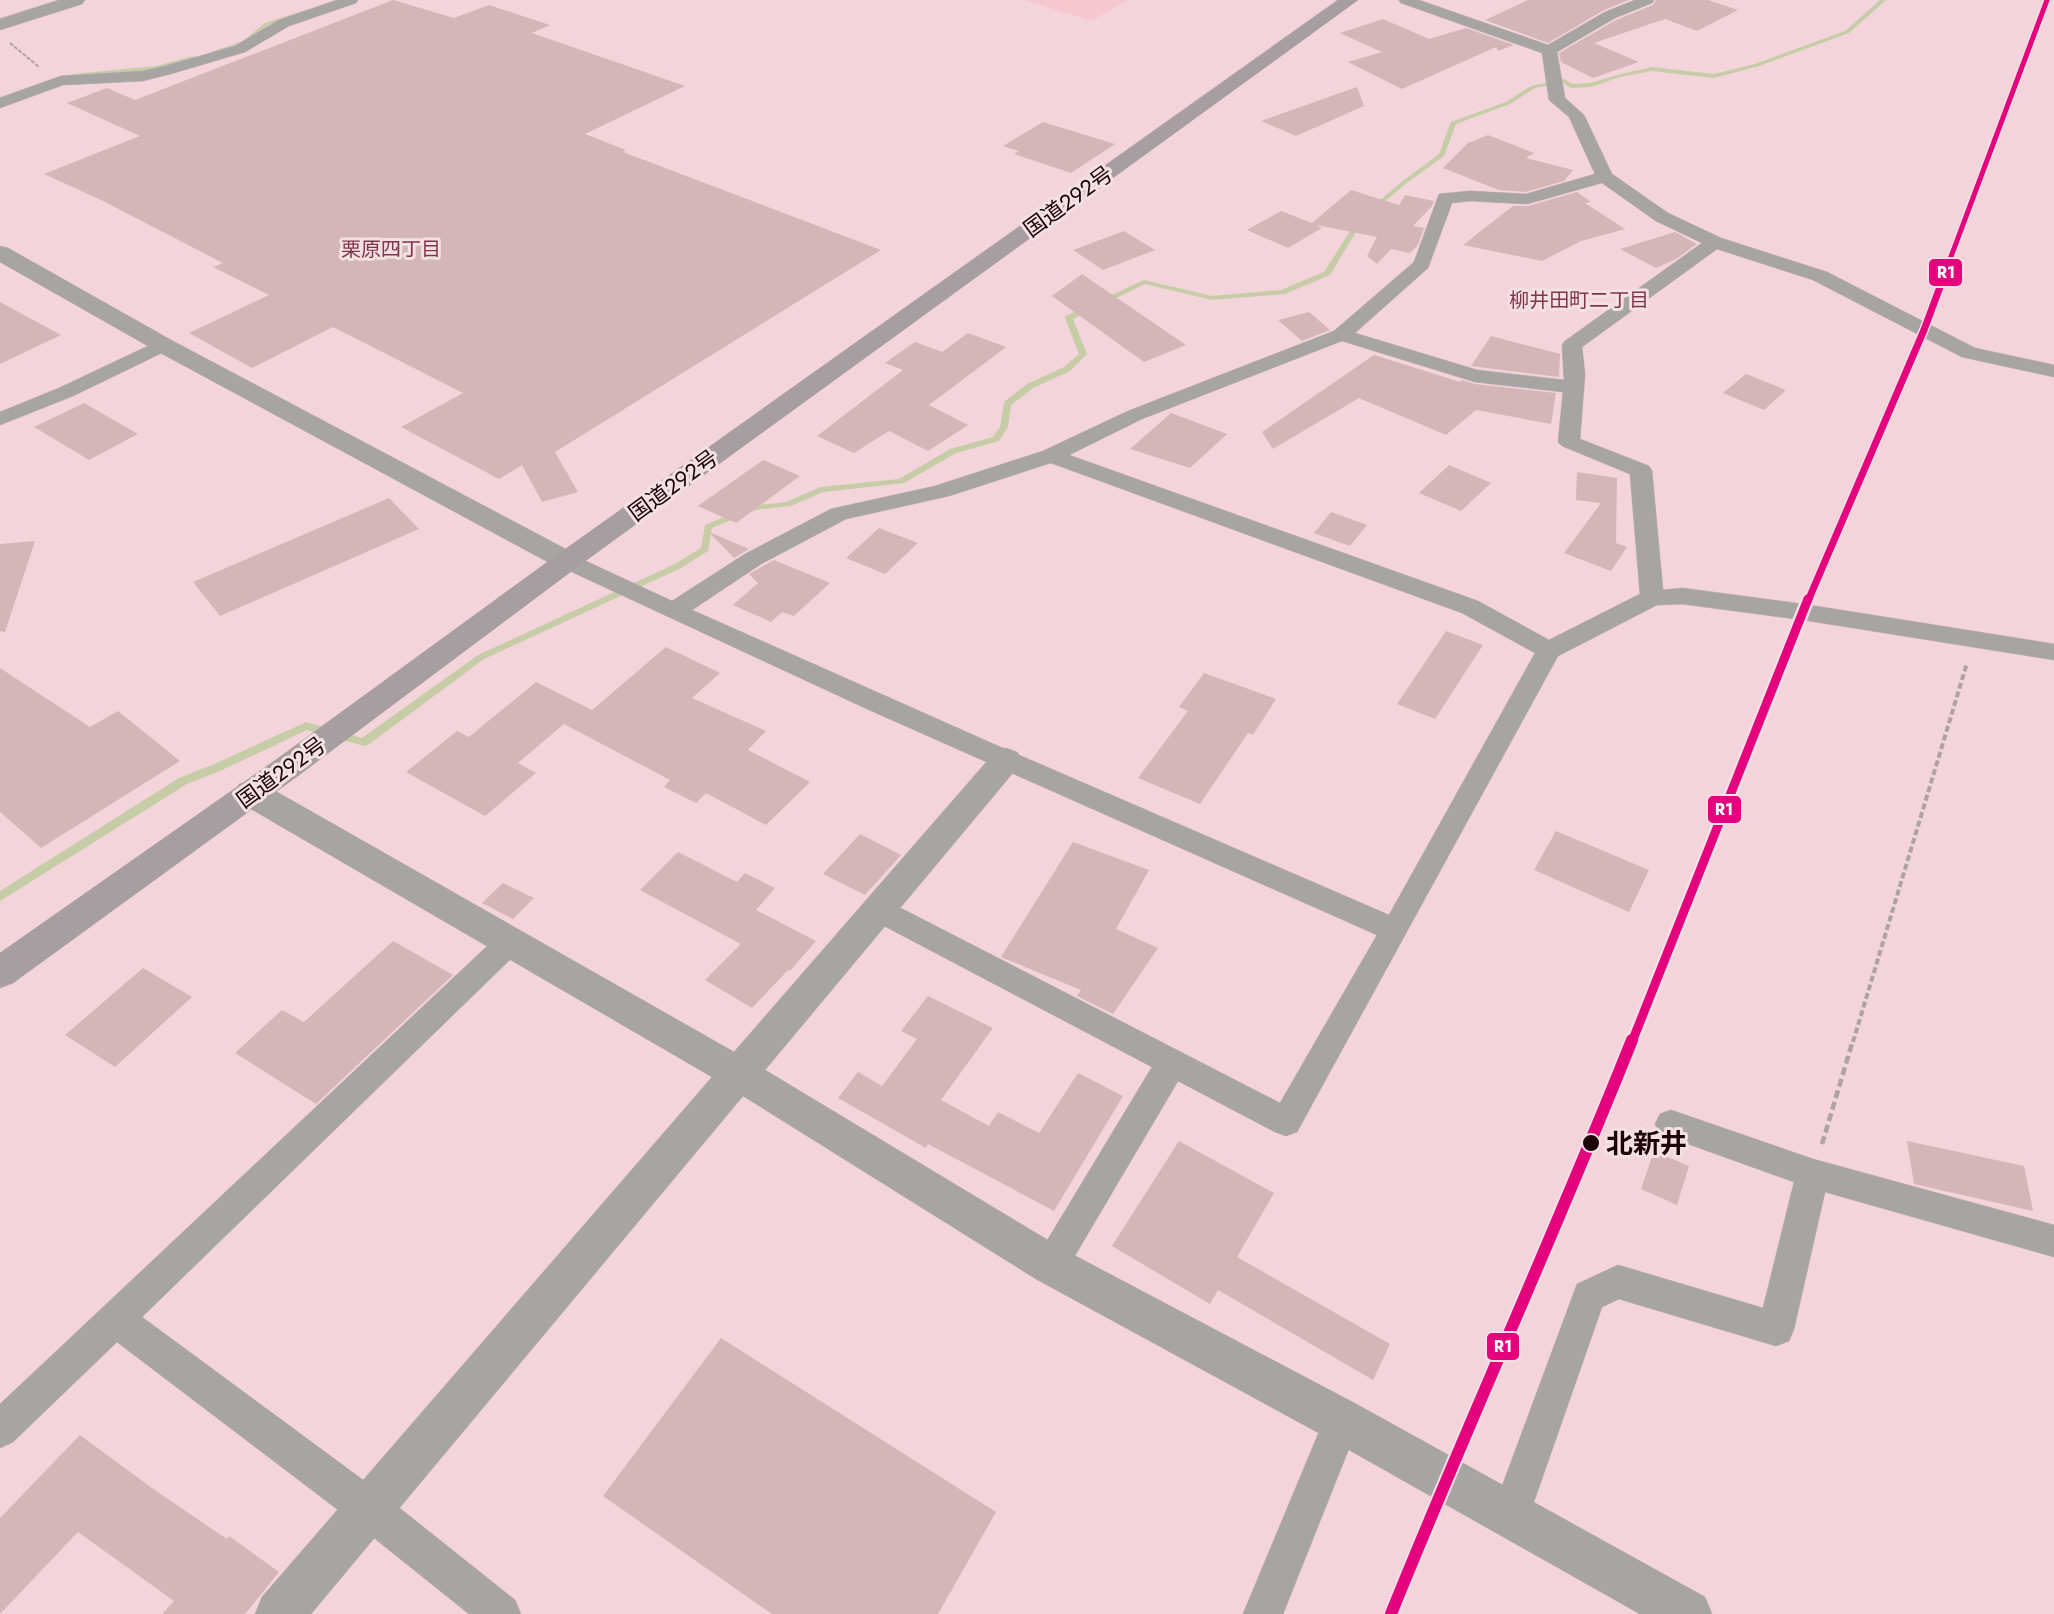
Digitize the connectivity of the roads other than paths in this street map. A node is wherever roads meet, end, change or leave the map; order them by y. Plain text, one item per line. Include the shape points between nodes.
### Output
1 (76, 0) edge
2 (351, 0) edge
3 (1349, 0) edge
4 (1406, 0) edge
5 (1647, 0) edge
6 (0, 25) edge
7 (1549, 50) junction
8 (0, 103) edge
9 (1605, 177) junction
10 (1715, 242) junction
11 (0, 253) edge
12 (1341, 335) junction
13 (163, 345) junction
14 (2054, 371) edge
15 (1574, 387) junction
16 (0, 419) edge
17 (1051, 456) junction
18 (567, 561) junction
19 (1652, 598) junction
20 (673, 611) junction
21 (1549, 650) junction
22 (2054, 652) edge
23 (1006, 760) junction
24 (251, 793) junction
25 (879, 910) junction
26 (1395, 930) junction
27 (510, 942) junction
28 (0, 973) edge
29 (1171, 1064) junction
30 (738, 1073) junction
31 (1671, 1124) dead end
32 (1813, 1174) junction
33 (2054, 1241) edge
34 (1051, 1264) junction
35 (114, 1318) junction
36 (1342, 1421) junction
37 (0, 1429) edge
38 (368, 1508) junction
39 (1510, 1516) junction
40 (279, 1614) edge
41 (501, 1614) edge
42 (1263, 1614) edge
43 (1688, 1614) edge

1 - 6 street
2 - 8 street via 284,23 240,49 169,70 143,76 58,82
3 - 18 highway, 国道292号
4 - 7 street
5 - 7 street via 1610,15
7 - 9 street via 1557,100 1576,116
9 - 10 street via 1662,217
9 - 12 street via 1527,199 1445,198 1422,264
10 - 14 street via 1820,276 1969,353
10 - 15 street via 1572,345
11 - 13 street
12 - 15 street via 1475,376
12 - 17 street via 1135,415
13 - 16 street
13 - 18 street
15 - 19 street via 1569,442 1641,471
17 - 20 street via 941,491 838,514 753,559
17 - 21 street via 1470,607
18 - 20 street
18 - 24 highway, 国道292号
19 - 21 street
19 - 22 street via 1682,596 1803,612
20 - 23 street
21 - 26 street
23 - 25 street
23 - 26 street
24 - 27 street
24 - 28 highway, 国道292号
25 - 29 street
25 - 30 street
26 - 29 street via 1286,1122
27 - 30 street
27 - 35 street
29 - 34 street
30 - 34 street
30 - 38 street
31 - 32 street
32 - 33 street
32 - 39 street via 1776,1329 1618,1282 1589,1296
34 - 36 street
35 - 37 street
35 - 38 street
36 - 39 street
36 - 42 street
38 - 40 street
38 - 41 street
39 - 43 street

